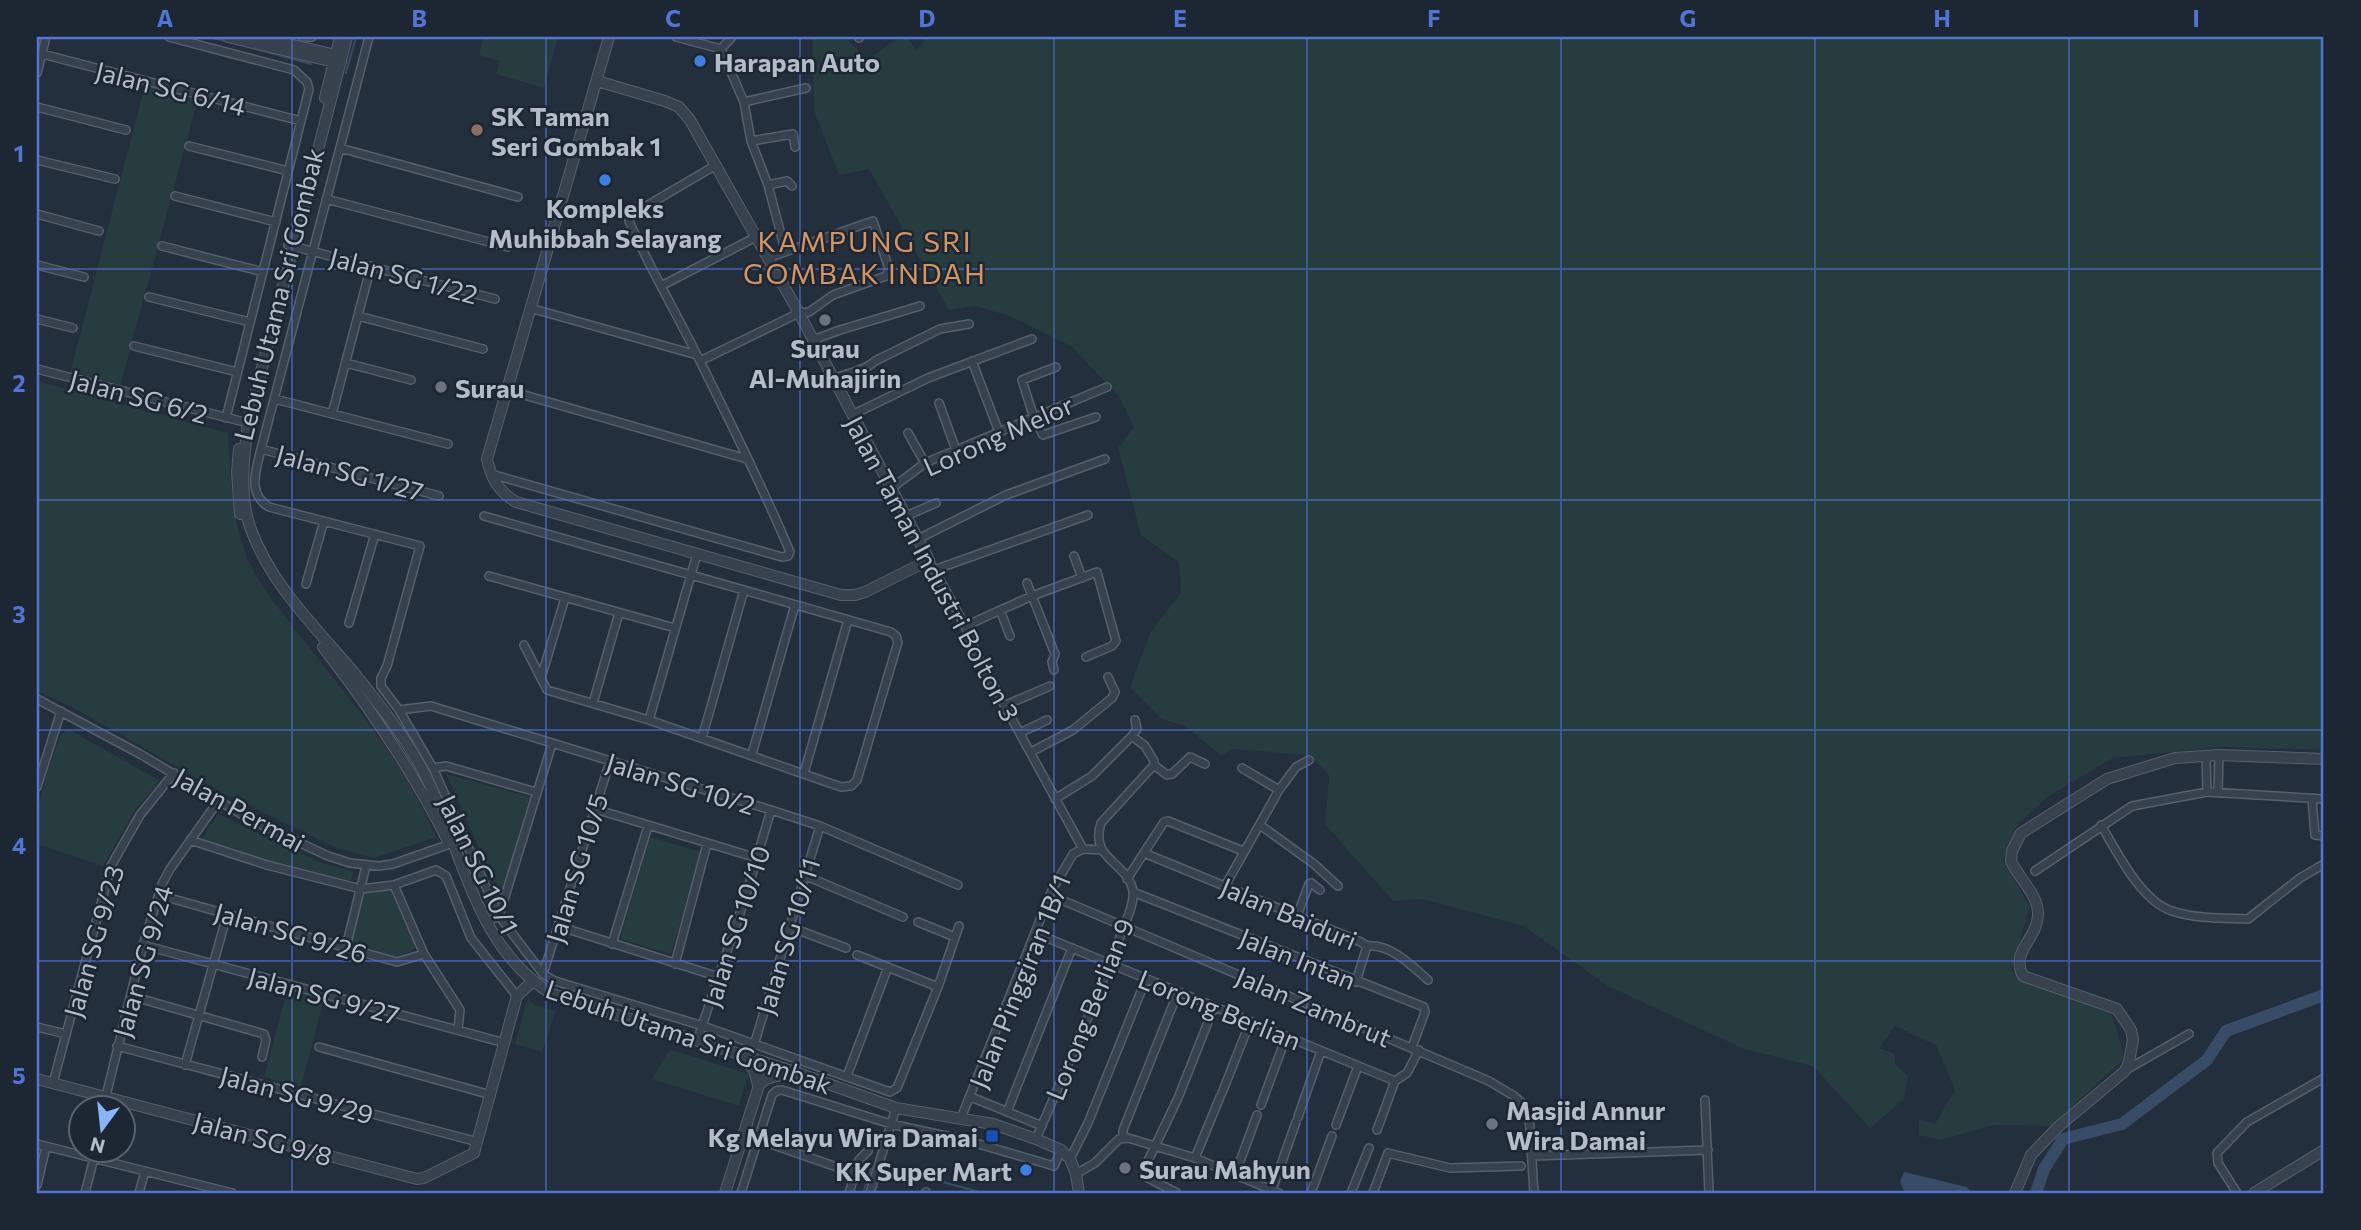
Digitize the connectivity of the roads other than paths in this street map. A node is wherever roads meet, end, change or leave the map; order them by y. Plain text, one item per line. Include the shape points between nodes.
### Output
1 (46, 37) edge
2 (169, 37) edge
3 (228, 37) edge
4 (259, 37) edge
5 (302, 37) edge
6 (312, 37) edge
7 (340, 37) edge
8 (347, 37) edge
9 (369, 37) edge
10 (609, 37) edge
11 (676, 37) edge
12 (732, 37) edge
13 (721, 49) junction
14 (42, 54) junction
15 (335, 59) junction
16 (37, 73) edge
17 (597, 81) junction
18 (806, 88) dead end
19 (744, 102) junction
20 (37, 107) edge
21 (301, 121) junction
22 (126, 130) dead end
23 (751, 141) junction
24 (188, 146) dead end
25 (795, 147) dead end
26 (340, 148) junction
27 (37, 160) edge
28 (716, 165) junction
29 (288, 172) junction
30 (115, 179) dead end
31 (768, 185) junction
32 (792, 187) dead end
33 (175, 196) dead end
34 (518, 197) dead end
35 (326, 199) junction
36 (37, 214) edge
37 (276, 222) junction
38 (99, 231) dead end
39 (756, 237) junction
40 (291, 245) junction
41 (162, 246) dead end
42 (508, 247) dead end
43 (785, 250) junction
44 (313, 251) junction
45 (768, 258) junction
46 (37, 265) edge
47 (371, 266) junction
48 (263, 272) junction
49 (84, 277) dead end
50 (661, 286) junction
51 (149, 297) dead end
52 (495, 299) dead end
53 (920, 306) dead end
54 (530, 308) junction
55 (799, 313) junction
56 (358, 316) junction
57 (37, 318) edge
58 (250, 322) junction
59 (969, 324) dead end
60 (73, 328) dead end
61 (1032, 339) dead end
62 (813, 340) junction
63 (134, 346) dead end
64 (483, 349) dead end
65 (698, 358) junction
66 (972, 361) junction
67 (346, 363) junction
68 (1056, 367) dead end
69 (37, 369) edge
70 (237, 372) junction
71 (833, 379) junction
72 (411, 380) dead end
73 (1107, 387) dead end
74 (507, 390) junction
75 (275, 399) junction
76 (939, 402) dead end
77 (332, 414) junction
78 (852, 415) junction
79 (1096, 417) dead end
80 (226, 418) junction
81 (1034, 418) junction
82 (245, 423) junction
83 (999, 432) junction
84 (908, 433) dead end
85 (448, 444) dead end
86 (261, 449) junction
87 (956, 450) junction
88 (747, 459) junction
89 (1105, 459) dead end
90 (925, 463) junction
91 (490, 474) junction
92 (892, 488) junction
93 (439, 496) dead end
94 (936, 503) dead end
95 (1088, 515) dead end
96 (484, 516) dead end
97 (906, 516) junction
98 (324, 521) junction
99 (375, 534) junction
100 (918, 539) junction
101 (697, 554) junction
102 (1074, 556) dead end
103 (932, 565) junction
104 (691, 574) junction
105 (489, 576) dead end
106 (1082, 578) junction
107 (1027, 583) dead end
108 (306, 584) dead end
109 (744, 590) junction
110 (1032, 596) junction
111 (565, 598) junction
112 (795, 605) junction
113 (1000, 610) junction
114 (619, 613) junction
115 (848, 620) junction
116 (349, 623) dead end
117 (965, 626) junction
118 (676, 628) junction
119 (1010, 636) dead end
120 (523, 645) dead end
121 (1086, 657) dead end
122 (1054, 670) dead end
123 (1108, 677) dead end
124 (541, 679) junction
125 (1050, 686) dead end
126 (37, 699) edge
127 (593, 704) junction
128 (1006, 705) junction
129 (399, 710) junction
130 (61, 711) junction
131 (1047, 719) dead end
132 (649, 720) junction
133 (1135, 720) dead end
134 (1020, 733) junction
135 (1132, 736) junction
136 (702, 738) junction
137 (551, 744) junction
138 (1031, 752) junction
139 (752, 754) junction
140 (2206, 755) junction
141 (2219, 755) junction
142 (2324, 759) edge
143 (1309, 760) dead end
144 (610, 761) junction
145 (1205, 764) dead end
146 (1154, 765) junction
147 (433, 768) junction
148 (1242, 768) dead end
149 (39, 769) edge
150 (804, 773) junction
151 (174, 774) junction
152 (37, 787) edge
153 (1279, 790) junction
154 (537, 792) junction
155 (2207, 792) junction
156 (2218, 793) junction
157 (2312, 798) junction
158 (1055, 799) junction
159 (2324, 799) edge
160 (219, 800) junction
161 (595, 809) junction
162 (771, 810) junction
163 (1260, 825) junction
164 (2101, 825) junction
165 (648, 826) junction
166 (820, 826) junction
167 (2324, 836) edge
168 (190, 840) junction
169 (451, 843) junction
170 (707, 844) junction
171 (1083, 849) junction
172 (1101, 850) junction
173 (1243, 851) junction
174 (1144, 853) junction
175 (757, 858) junction
176 (2324, 864) edge
177 (366, 866) junction
178 (2035, 871) dead end
179 (806, 876) junction
180 (1127, 879) junction
181 (394, 885) junction
182 (958, 885) dead end
183 (1225, 886) junction
184 (1338, 886) dead end
185 (361, 889) junction
186 (1320, 890) dead end
187 (1133, 892) junction
188 (159, 895) junction
189 (1050, 895) junction
190 (226, 915) junction
191 (499, 916) junction
192 (1297, 916) junction
193 (903, 917) dead end
194 (486, 922) junction
195 (918, 922) dead end
196 (558, 926) junction
197 (959, 926) dead end
198 (790, 927) junction
199 (1123, 927) junction
200 (955, 937) junction
201 (1045, 937) dead end
202 (612, 944) junction
203 (144, 945) junction
204 (1367, 946) junction
205 (346, 947) junction
206 (846, 948) dead end
207 (1072, 948) junction
208 (424, 954) junction
209 (857, 955) dead end
210 (213, 964) junction
211 (675, 964) junction
212 (1110, 964) junction
213 (888, 967) junction
214 (543, 974) junction
215 (719, 977) junction
216 (1146, 979) junction
217 (1428, 980) dead end
218 (533, 981) junction
219 (1356, 982) junction
220 (938, 986) junction
221 (1178, 992) junction
222 (131, 996) junction
223 (517, 996) junction
224 (1214, 1007) junction
225 (199, 1015) junction
226 (1250, 1022) junction
227 (703, 1026) junction
228 (37, 1027) edge
229 (458, 1030) junction
230 (66, 1034) junction
231 (2189, 1034) dead end
232 (1286, 1037) junction
233 (697, 1041) junction
234 (505, 1043) junction
235 (754, 1045) junction
236 (117, 1046) junction
237 (319, 1047) dead end
238 (1416, 1049) junction
239 (1321, 1051) junction
240 (740, 1055) junction
241 (262, 1057) dead end
242 (766, 1062) junction
243 (185, 1065) junction
244 (1358, 1066) junction
245 (2125, 1071) junction
246 (795, 1072) junction
247 (847, 1076) junction
248 (2324, 1078) edge
249 (37, 1079) edge
250 (1395, 1080) junction
251 (53, 1083) junction
252 (758, 1086) junction
253 (98, 1094) edge
254 (106, 1094) edge
255 (491, 1095) junction
256 (971, 1097) junction
257 (1705, 1100) dead end
258 (136, 1104) edge
259 (1261, 1105) dead end
260 (895, 1108) junction
261 (1007, 1112) junction
262 (1257, 1115) dead end
263 (961, 1118) junction
264 (891, 1124) junction
265 (1336, 1125) dead end
266 (1042, 1126) junction
267 (1377, 1130) dead end
268 (1332, 1136) dead end
269 (1123, 1137) junction
270 (1037, 1139) junction
271 (759, 1140) junction
272 (478, 1142) junction
273 (37, 1144) edge
274 (1155, 1146) junction
275 (46, 1147) junction
276 (1369, 1148) dead end
277 (1061, 1150) junction
278 (1708, 1150) junction
279 (2324, 1150) edge
280 (867, 1151) dead end
281 (66, 1152) edge
282 (1533, 1156) junction
283 (1195, 1158) junction
284 (1070, 1159) junction
285 (92, 1164) edge
286 (118, 1164) edge
287 (1521, 1166) dead end
288 (145, 1171) junction
289 (854, 1173) junction
290 (1076, 1174) junction
291 (1235, 1175) junction
292 (196, 1184) junction
293 (37, 1185) edge
294 (2272, 1189) edge
295 (728, 1192) edge
296 (1276, 1192) edge
297 (85, 1193) edge
298 (139, 1193) edge
299 (193, 1193) edge
300 (232, 1193) edge
301 (741, 1193) edge
302 (849, 1193) edge
303 (870, 1193) edge
304 (1079, 1193) edge
305 (1173, 1193) edge
306 (1311, 1193) edge
307 (1351, 1193) edge
308 (1373, 1193) edge
309 (1534, 1193) edge
310 (1709, 1193) edge
311 (2015, 1193) edge
312 (2237, 1193) edge
313 (2254, 1193) edge

1 - 14 street
2 - 21 street via 294,70 307,82 308,100
3 - 15 street
4 - 15 street
5 - 6 street
7 - 15 street, Lebuh Utama Sri Gombak
8 - 40 street, Lebuh Utama Sri Gombak
9 - 26 street
10 - 17 street
11 - 13 street
12 - 13 street
13 - 19 street
14 - 16 street
14 - 21 street, Jalan SG 6/14
15 - 40 street, Lebuh Utama Sri Gombak
17 - 28 street, Jalan Taman Industri Bolton 3 via 679,107
17 - 54 street
18 - 19 street
19 - 23 street
20 - 22 street
21 - 29 street
23 - 25 street via 793,135
23 - 31 street
24 - 29 street
26 - 34 street
26 - 35 street
27 - 30 street
28 - 39 street, Jalan Taman Industri Bolton 3
28 - 50 street via 631,215 629,221
29 - 37 street
31 - 32 street via 787,180
31 - 43 street
33 - 37 street
35 - 42 street
35 - 44 street
36 - 38 street
37 - 48 street
39 - 45 street, Jalan Taman Industri Bolton 3
39 - 50 street
40 - 44 street, Jalan SG 1/22
40 - 82 street, Lebuh Utama Sri Gombak
41 - 48 street
43 - 45 street
43 - 55 street via 873,221 889,269 888,274
44 - 47 street, Jalan SG 1/22
44 - 75 street
45 - 55 street, Jalan Taman Industri Bolton 3
46 - 49 street
47 - 52 street, Jalan SG 1/22
47 - 56 street
48 - 58 street
50 - 65 street
51 - 58 street
53 - 62 street
54 - 65 street
54 - 74 street
55 - 62 street, Jalan Taman Industri Bolton 3
55 - 65 street
56 - 64 street
56 - 67 street
57 - 60 street
58 - 70 street
59 - 71 street via 940,329 867,368
61 - 66 street
62 - 71 street, Jalan Taman Industri Bolton 3
63 - 70 street
65 - 88 street
66 - 78 street
66 - 83 street
67 - 72 street
67 - 77 street
68 - 81 street via 1022,380
69 - 80 street, Jalan SG 6/2
70 - 80 street
71 - 78 street, Jalan Taman Industri Bolton 3
73 - 81 street, Lorong Melor
74 - 88 street
74 - 91 street via 487,458
75 - 77 street
75 - 86 street
76 - 87 street
77 - 85 street
78 - 92 street, Jalan Taman Industri Bolton 3
79 - 81 street via 1043,435
80 - 82 street, Jalan SG 6/2
81 - 83 street, Lorong Melor
82 - 169 street, Lebuh Utama Sri Gombak via 237,498 258,559 387,733
83 - 87 street, Lorong Melor
84 - 90 street
86 - 93 street, Jalan SG 1/27
86 - 98 street via 254,486 261,502
87 - 90 street, Lorong Melor
88 - 91 street via 788,556
89 - 100 street via 1006,495
90 - 92 street, Lorong Melor
91 - 101 street via 516,502
92 - 97 street, Jalan Taman Industri Bolton 3
94 - 97 street
95 - 103 street
96 - 104 street
97 - 100 street, Jalan Taman Industri Bolton 3
98 - 99 street
98 - 108 street
99 - 116 street
99 - 129 street, Jalan SG 10/1 via 420,546 381,678 380,686
100 - 103 street, Jalan Taman Industri Bolton 3
101 - 103 street via 849,596
101 - 104 street
102 - 106 street
103 - 117 street, Jalan Taman Industri Bolton 3
104 - 109 street
104 - 118 street
105 - 111 street
106 - 110 street
106 - 121 street via 1097,572 1116,641
107 - 110 street
109 - 112 street
109 - 136 street
110 - 113 street
110 - 122 street via 1055,654
111 - 114 street
111 - 124 street
112 - 115 street
112 - 139 street
113 - 117 street
113 - 119 street
114 - 118 street
114 - 127 street
115 - 150 street
115 - 150 street via 891,632 898,642 857,780 841,787
117 - 128 street, Jalan Taman Industri Bolton 3
118 - 132 street
120 - 124 street
123 - 138 street via 1115,692 1112,698 1073,730
124 - 127 street via 547,690
125 - 128 street
126 - 130 street, Jalan Permai
127 - 132 street
128 - 134 street, Jalan Taman Industri Bolton 3
129 - 137 street, Jalan SG 10/2 via 431,706
129 - 147 street, Jalan SG 10/1
130 - 149 street
130 - 151 street, Jalan Permai
131 - 134 street
132 - 136 street
133 - 135 street via 1137,729
134 - 138 street, Jalan Taman Industri Bolton 3
135 - 146 street via 1145,746
135 - 158 street via 1092,776
136 - 139 street
137 - 144 street, Jalan SG 10/2
137 - 154 street
138 - 158 street, Jalan Taman Industri Bolton 3
139 - 150 street
140 - 141 street
140 - 155 street
140 - 245 street via 2175,758 2107,779 2021,833 2012,851 2011,861 2037,904 2038,915 2018,966 2024,976 2118,1009 2133,1040
141 - 142 street
141 - 156 street
143 - 153 street via 1298,765
144 - 161 street, Jalan SG 10/5
144 - 162 street, Jalan SG 10/2
145 - 146 street via 1190,757 1167,775
146 - 172 street via 1101,823
147 - 154 street via 446,766
147 - 191 street, Jalan SG 10/1
148 - 153 street
149 - 152 street
151 - 160 street, Jalan Permai
151 - 230 street, Jalan SG 9/23 via 140,815 111,866
153 - 163 street
154 - 191 street
155 - 156 street
155 - 164 street via 2132,806
156 - 157 street
157 - 159 street
157 - 167 street via 2315,835
158 - 171 street, Jalan Taman Industri Bolton 3
160 - 168 street, Jalan SG 9/24
160 - 177 street, Jalan Permai via 328,856
161 - 165 street
161 - 196 street, Jalan SG 10/5
162 - 166 street, Jalan SG 10/2
162 - 175 street, Jalan SG 10/10
163 - 173 street
163 - 184 street
164 - 176 street via 2148,895 2173,912 2248,919
164 - 178 street
165 - 170 street
165 - 202 street
166 - 179 street, Jalan SG 10/11
166 - 182 street, Jalan SG 10/2
168 - 185 street
168 - 188 street, Jalan SG 9/24
169 - 177 street, Jalan Permai via 393,864
169 - 194 street, Lebuh Utama Sri Gombak
170 - 175 street
170 - 211 street
171 - 172 street
171 - 189 street, Jalan Pinggiran 1B/1 via 1073,854
172 - 180 street, Lorong Berlian 9
173 - 174 street via 1168,821
173 - 183 street
174 - 180 street
174 - 183 street, Jalan Baiduri
175 - 215 street, Jalan SG 10/10
177 - 185 street
179 - 193 street
179 - 198 street, Jalan SG 10/11
180 - 187 street, Lorong Berlian 9
181 - 185 street
181 - 208 street
181 - 223 street via 436,870 446,876 471,938
183 - 192 street, Jalan Baiduri
185 - 205 street
186 - 192 street via 1308,884
187 - 199 street, Lorong Berlian 9
187 - 219 street, Jalan Intan
188 - 190 street, Jalan SG 9/26
188 - 203 street, Jalan SG 9/24
189 - 199 street, Jalan Zambrut
189 - 256 street, Jalan Pinggiran 1B/1
190 - 205 street, Jalan SG 9/26
190 - 210 street
191 - 194 street
191 - 214 street, Jalan SG 10/1
192 - 204 street, Jalan Baiduri
194 - 218 street, Lebuh Utama Sri Gombak
195 - 200 street
196 - 202 street
196 - 214 street, Jalan SG 10/5
197 - 200 street
198 - 206 street
198 - 235 street, Jalan SG 10/11
199 - 212 street, Lorong Berlian 9
199 - 238 street, Jalan Zambrut
200 - 220 street
201 - 207 street, Lorong Berlian
202 - 211 street
203 - 210 street, Jalan SG 9/27
203 - 222 street, Jalan SG 9/24
204 - 217 street, Jalan Baiduri via 1378,945 1395,953
204 - 219 street
205 - 208 street, Jalan SG 9/26 via 397,962
207 - 212 street, Lorong Berlian
207 - 261 street
208 - 229 street via 460,1010
209 - 213 street
210 - 225 street
210 - 229 street, Jalan SG 9/27
211 - 215 street
212 - 216 street, Lorong Berlian
212 - 266 street, Lorong Berlian 9
213 - 220 street
213 - 247 street
214 - 227 street
215 - 227 street, Jalan SG 10/10
216 - 221 street, Lorong Berlian
216 - 284 street
218 - 223 street
218 - 233 street, Lebuh Utama Sri Gombak via 566,999
219 - 238 street, Jalan Intan via 1424,1007
220 - 247 street via 897,1088 890,1092
221 - 224 street, Lorong Berlian
221 - 269 street
222 - 225 street
222 - 236 street, Jalan SG 9/24
223 - 234 street
224 - 226 street, Lorong Berlian
224 - 274 street
225 - 241 street via 264,1034
225 - 243 street
226 - 232 street, Lorong Berlian
226 - 283 street
227 - 233 street, Jalan SG 10/10
227 - 235 street
228 - 230 street
229 - 234 street, Jalan SG 9/27
230 - 251 street, Jalan SG 9/23
231 - 245 street
232 - 239 street, Lorong Berlian
232 - 259 street
233 - 240 street, Lebuh Utama Sri Gombak
234 - 255 street
235 - 247 street
236 - 243 street, Jalan SG 9/29
236 - 254 street, Jalan SG 9/24
237 - 255 street
238 - 250 street via 1407,1073
238 - 282 street, Jalan Zambrut via 1489,1081 1524,1105
239 - 244 street, Lorong Berlian
239 - 296 street
240 - 242 street, Lebuh Utama Sri Gombak
240 - 252 street via 754,1070
242 - 246 street, Lebuh Utama Sri Gombak
242 - 252 street
243 - 272 street, Jalan SG 9/29
244 - 250 street, Lorong Berlian
244 - 265 street
245 - 311 street via 2031,1154
246 - 252 street via 766,1079
246 - 260 street, Lebuh Utama Sri Gombak
248 - 312 street via 2247,1122 2217,1153 2218,1163
249 - 251 street, Jalan SG 9/8
250 - 267 street
251 - 253 street, Jalan SG 9/8
252 - 295 street
255 - 272 street
256 - 261 street
256 - 263 street, Jalan Pinggiran 1B/1
257 - 278 street
258 - 272 street, Jalan SG 9/8 via 417,1180 474,1153
260 - 263 street, Lebuh Utama Sri Gombak
260 - 264 street
261 - 266 street
262 - 291 street
263 - 270 street, Lebuh Utama Sri Gombak
264 - 271 street via 782,1090 772,1095
264 - 277 street via 1054,1166
264 - 303 street
266 - 270 street, Lorong Berlian 9
268 - 306 street
269 - 274 street
269 - 290 street via 1096,1163
270 - 277 street, Lebuh Utama Sri Gombak
271 - 289 street
271 - 301 street
273 - 275 street
274 - 283 street
274 - 305 street via 1146,1175
275 - 281 street
275 - 293 street
276 - 307 street
277 - 284 street
278 - 282 street
278 - 310 street
279 - 294 street
280 - 289 street
282 - 309 street
283 - 291 street
284 - 290 street
285 - 297 street
286 - 288 street
287 - 308 street via 1450,1168 1392,1152 1386,1156
288 - 292 street
288 - 298 street
289 - 302 street
290 - 304 street
291 - 296 street
292 - 299 street
292 - 300 street
294 - 313 street

